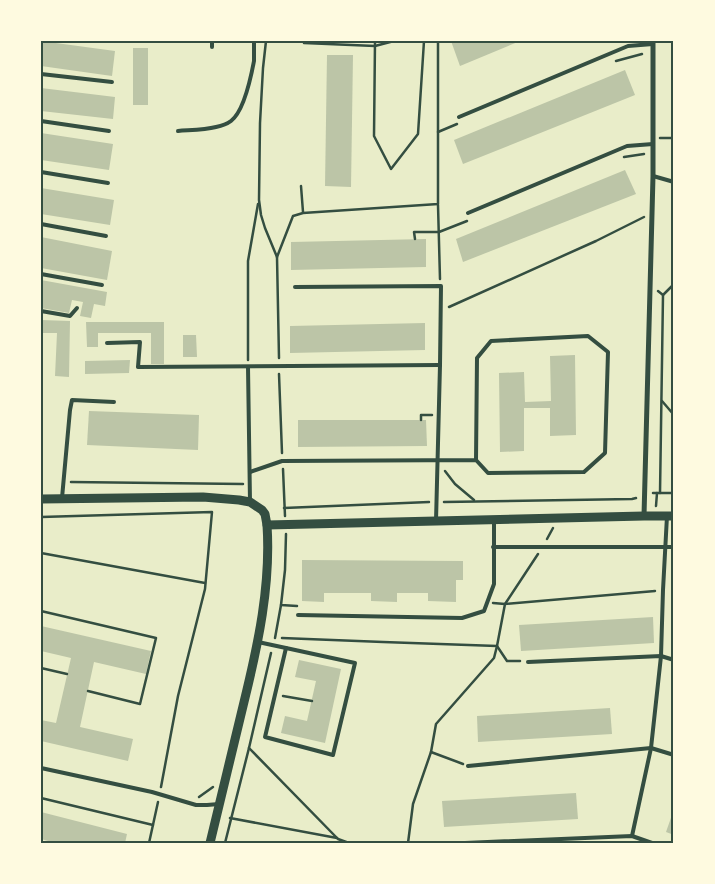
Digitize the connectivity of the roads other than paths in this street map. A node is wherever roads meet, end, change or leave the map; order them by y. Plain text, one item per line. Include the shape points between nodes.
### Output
1 (212, 41) edge
2 (254, 41) edge
3 (653, 43) edge
4 (212, 47) dead end
5 (41, 74) edge
6 (112, 82) dead end
7 (459, 117) dead end
8 (41, 121) edge
9 (109, 130) dead end
10 (178, 131) dead end
11 (653, 144) junction
12 (41, 172) edge
13 (653, 176) junction
14 (674, 182) edge
15 (108, 183) dead end
16 (468, 213) dead end
17 (41, 224) edge
18 (106, 236) dead end
19 (41, 274) edge
20 (102, 285) dead end
21 (295, 287) dead end
22 (77, 308) dead end
23 (41, 311) edge
24 (107, 343) dead end
25 (440, 365) junction
26 (248, 367) junction
27 (114, 402) dead end
28 (437, 460) junction
29 (476, 460) junction
30 (250, 472) junction
31 (62, 498) junction
32 (41, 499) edge
33 (250, 502) junction
34 (644, 516) junction
35 (671, 516) edge
36 (494, 520) junction
37 (436, 521) junction
38 (267, 525) junction
39 (493, 547) junction
40 (666, 547) junction
41 (674, 547) edge
42 (298, 615) road end
43 (258, 642) junction
44 (286, 648) junction
45 (662, 656) junction
46 (674, 660) edge
47 (528, 662) road end
48 (651, 748) junction
49 (674, 755) edge
50 (468, 766) road end
51 (41, 768) edge
52 (219, 804) junction
53 (632, 836) junction
54 (210, 843) edge
55 (465, 843) edge
56 (652, 843) edge

1 - 4 lane
2 - 10 lane via 254,59 236,115 217,127
3 - 7 lane via 628,46
3 - 11 street
5 - 6 lane
8 - 9 lane
11 - 13 street
11 - 16 lane via 627,146
12 - 15 lane
13 - 14 lane
13 - 34 street
17 - 18 lane
19 - 20 lane
21 - 25 lane via 441,286
22 - 23 lane via 70,316
24 - 26 lane via 140,342 138,368
25 - 26 lane
25 - 28 lane
26 - 30 lane
27 - 31 lane via 72,400
28 - 29 lane
28 - 30 lane via 282,461
28 - 37 lane
29 - 29 lane via 488,473 584,472 606,453 608,352 588,336 491,341 477,358
30 - 33 lane
31 - 32 street
31 - 33 street via 204,497
33 - 38 street via 265,514
34 - 35 street
34 - 36 street
35 - 40 lane
36 - 37 street
36 - 39 lane
37 - 38 street
38 - 43 street via 265,590
39 - 40 lane
39 - 42 lane via 494,584 484,610 462,618
40 - 41 lane
40 - 45 lane
43 - 44 lane
43 - 52 street
44 - 44 lane via 265,737 333,755 355,663
45 - 46 lane
45 - 47 lane
45 - 48 lane
48 - 49 lane
48 - 50 lane
48 - 53 lane
51 - 52 lane via 196,805
52 - 54 street
53 - 55 lane
53 - 56 lane

